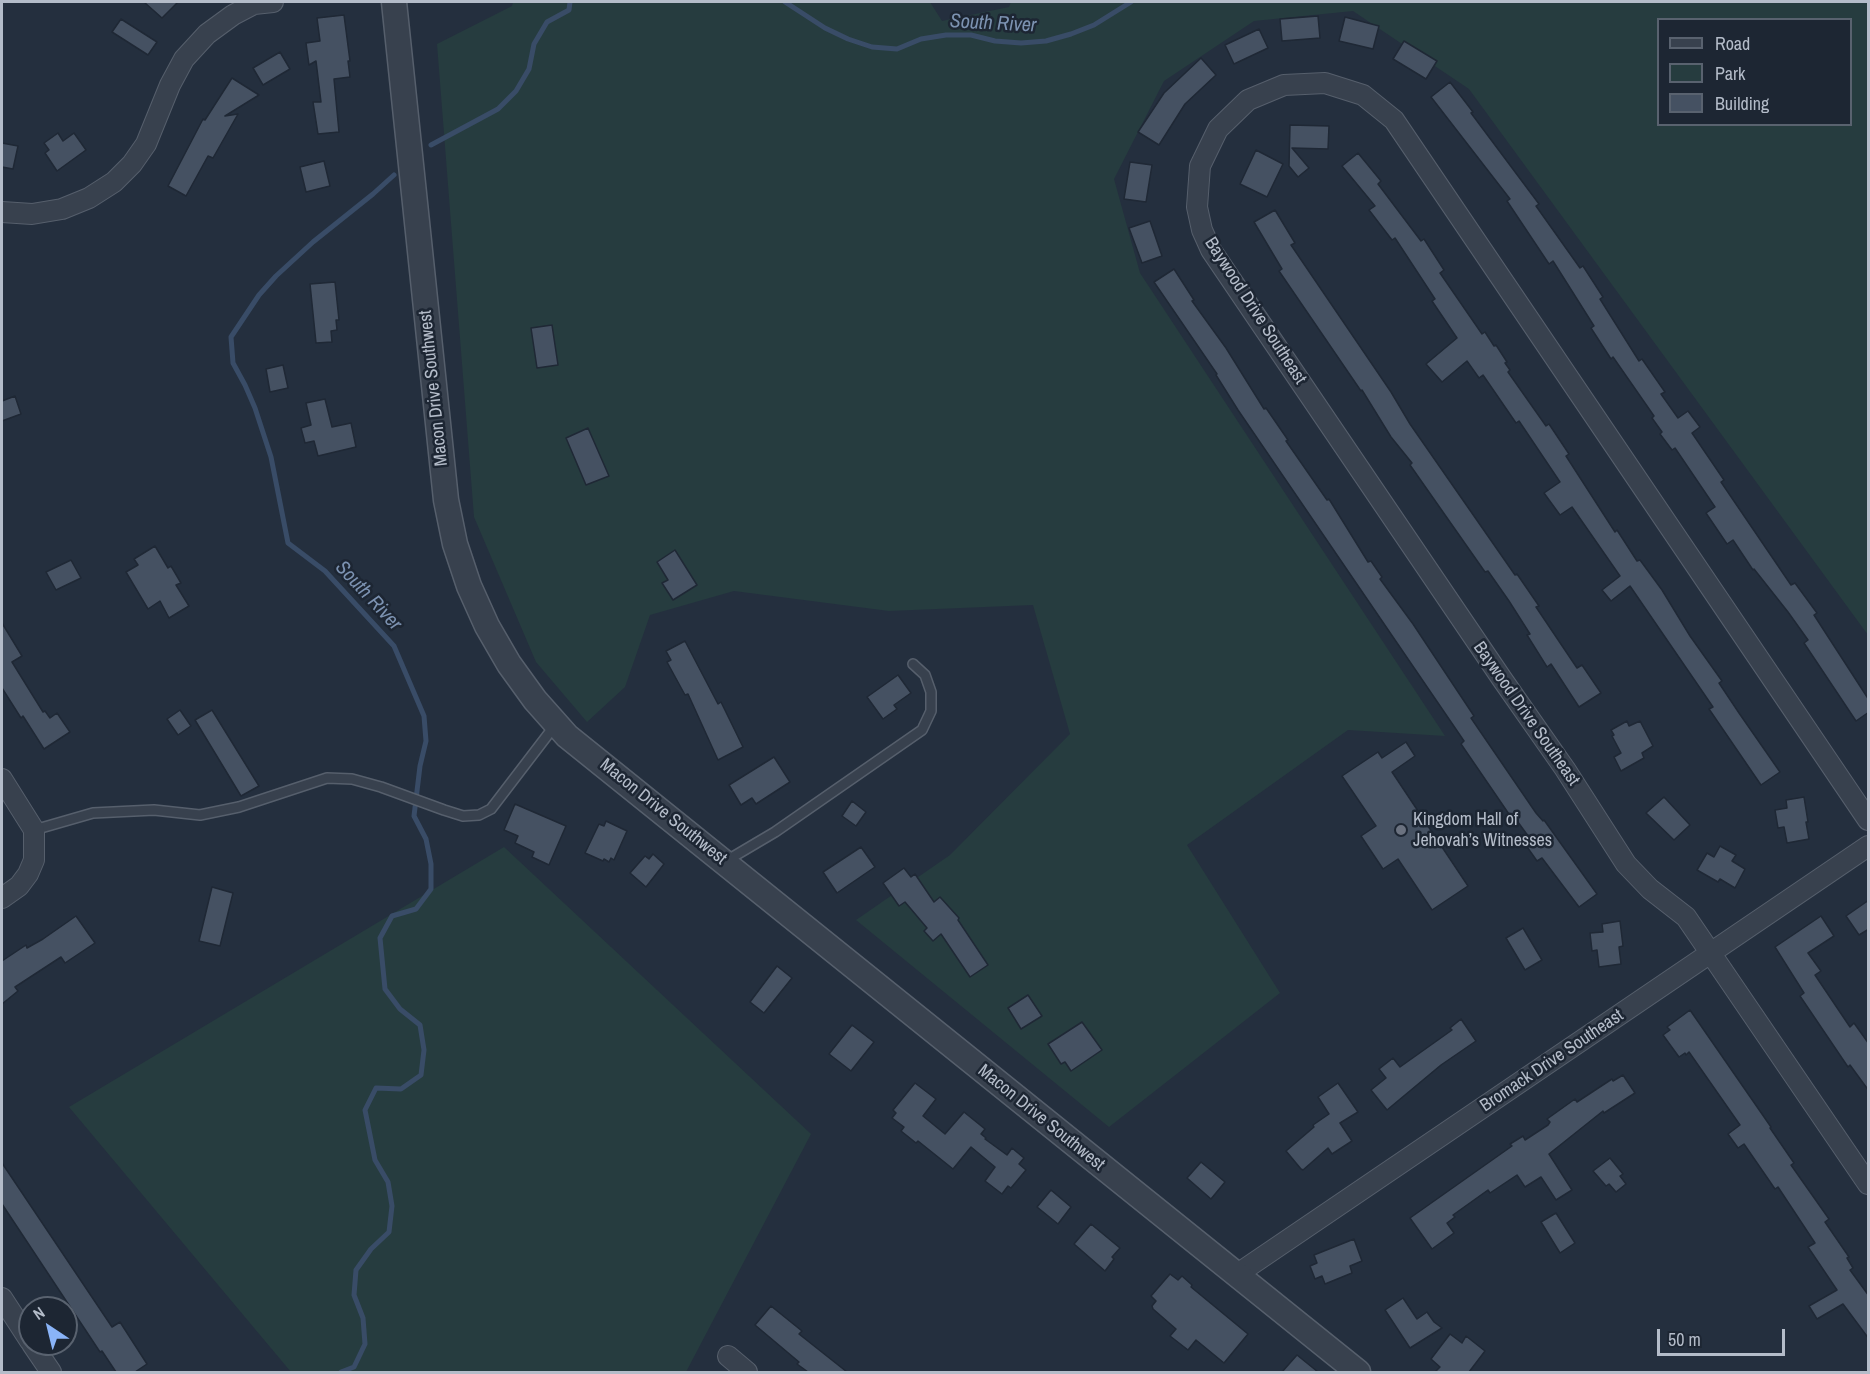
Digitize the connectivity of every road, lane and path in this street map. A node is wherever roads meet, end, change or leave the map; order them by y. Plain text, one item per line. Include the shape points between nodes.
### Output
1 (273, 2) edge
2 (394, 2) edge
3 (2, 212) edge
4 (914, 664) dead end
5 (556, 723) junction
6 (2, 779) edge
7 (1869, 820) edge
8 (34, 830) junction
9 (1869, 846) edge
10 (724, 862) junction
11 (2, 898) edge
12 (1711, 953) junction
13 (1867, 1179) edge
14 (1236, 1275) junction
15 (2, 1299) edge
16 (18, 1323) edge
17 (1316, 1339) junction
18 (40, 1356) edge
19 (728, 1356) dead end
20 (51, 1372) edge
21 (747, 1372) edge
22 (1330, 1372) edge
23 (1358, 1372) edge

1 - 3 street via 254,4 233,15 199,42 170,85 146,144 114,182 62,209 32,214
2 - 5 street, Macon Drive Southwest via 446,500 455,544 487,626 509,664
4 - 10 lane via 925,675 931,692 931,711 922,730 775,832
5 - 8 lane via 491,809 479,815 464,816 352,779 327,778 239,807 200,815 154,810 93,813
5 - 10 street, Macon Drive Southwest via 567,736
6 - 8 street
7 - 12 street, Baywood Drive Southeast via 1394,120 1364,95 1325,83 1284,85 1248,100 1218,129 1200,166 1197,207 1211,250 1565,768 1626,864 1686,917
8 - 11 street via 34,860 28,874
9 - 12 street, Bromack Drive Southeast
10 - 14 street, Macon Drive Southwest
12 - 13 street, Baywood Drive Southeast
12 - 14 street, Bromack Drive Southeast
14 - 17 street, Macon Drive Southwest
15 - 16 street
17 - 22 street
17 - 23 street, Macon Drive Southwest
18 - 20 street
19 - 21 street

